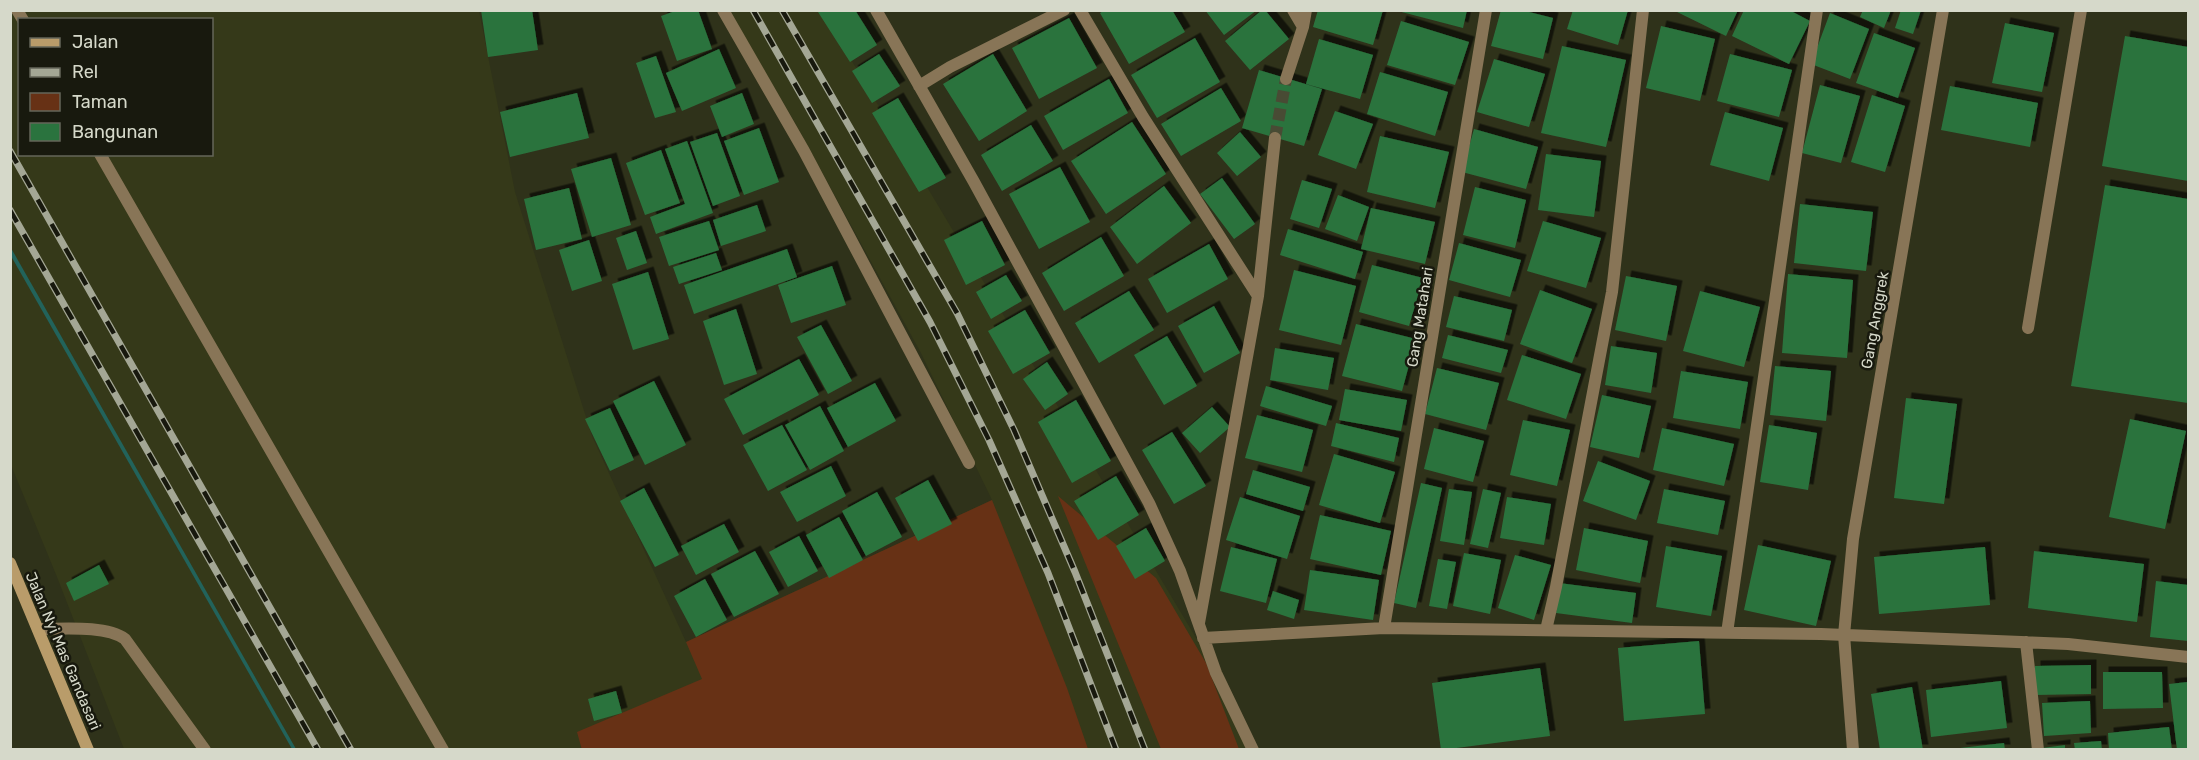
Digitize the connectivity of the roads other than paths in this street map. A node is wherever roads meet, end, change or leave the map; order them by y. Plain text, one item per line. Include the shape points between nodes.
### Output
1 (723, 10) edge
2 (876, 10) edge
3 (1064, 10) edge
4 (1080, 10) edge
5 (1293, 10) edge
6 (1306, 10) edge
7 (1486, 10) edge
8 (1643, 10) edge
9 (1817, 10) edge
10 (1943, 10) edge
11 (2081, 10) edge
12 (1303, 27) junction
13 (1286, 79) tunnel mouth
14 (919, 86) junction
15 (1275, 138) tunnel mouth
16 (101, 156) edge
17 (1258, 296) junction
18 (2028, 328) dead end
19 (969, 463) dead end
20 (10, 564) edge
21 (14, 581) edge
22 (1199, 624) junction
23 (1384, 628) junction
24 (38, 629) junction
25 (1546, 630) junction
26 (1727, 633) junction
27 (1844, 635) junction
28 (1203, 638) junction
29 (2026, 642) junction
30 (2188, 657) edge
31 (88, 750) edge
32 (205, 750) edge
33 (443, 750) edge
34 (1253, 750) edge
35 (1853, 750) edge
36 (2038, 750) edge

1 - 19 street via 804,151
2 - 14 street
3 - 14 street
4 - 17 street via 1143,117
5 - 12 street
6 - 12 street
7 - 23 street, Gang Matahari
8 - 25 street via 1612,292
9 - 26 street
10 - 27 street, Gang Anggrek via 1853,539
11 - 18 street
12 - 13 street
14 - 22 street via 1149,503
15 - 17 street
16 - 33 street
17 - 22 street
20 - 21 main road, Jalan Nyi Mas Gandasari
21 - 24 main road, Jalan Nyi Mas Gandasari
22 - 28 street
23 - 25 street
23 - 28 street
24 - 31 main road, Jalan Nyi Mas Gandasari
24 - 32 street via 117,633
25 - 26 street
26 - 27 street
27 - 29 street
27 - 35 street, Gang Anggrek
28 - 34 street
29 - 30 street
29 - 36 street

